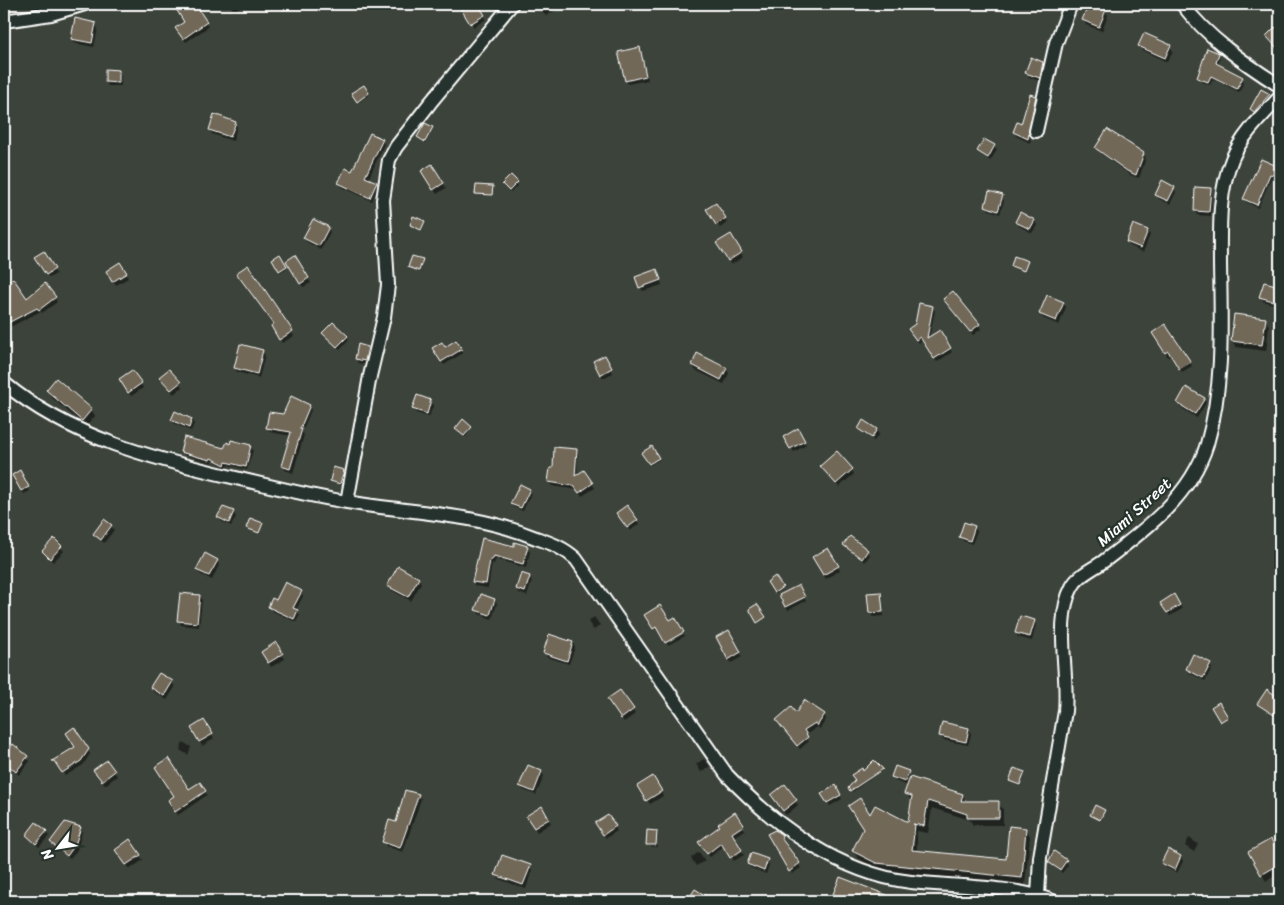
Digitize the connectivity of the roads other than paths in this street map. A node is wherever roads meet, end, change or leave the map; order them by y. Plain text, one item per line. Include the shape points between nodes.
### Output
1 (85, 4) edge
2 (512, 4) edge
3 (1071, 4) edge
4 (1182, 4) edge
5 (4, 21) edge
6 (1280, 86) edge
7 (1280, 97) edge
8 (1036, 131) dead end
9 (4, 383) edge
10 (347, 502) junction
11 (1038, 896) junction
12 (1053, 901) edge

1 - 5 street via 51,14
2 - 10 street via 430,102 389,160 383,200 388,285
3 - 8 street via 1056,43
4 - 6 street via 1198,24 1235,56
7 - 11 street, Miami Street via 1242,139 1221,195 1220,366 1209,435 1202,455 1176,500 1118,551 1076,580 1068,597 1063,643 1067,690 1064,720 1040,857
9 - 10 street via 58,420 121,447 204,471
10 - 11 street via 480,520 527,534 569,552 727,775 757,805 819,849 863,870 909,882 976,886
11 - 12 street

